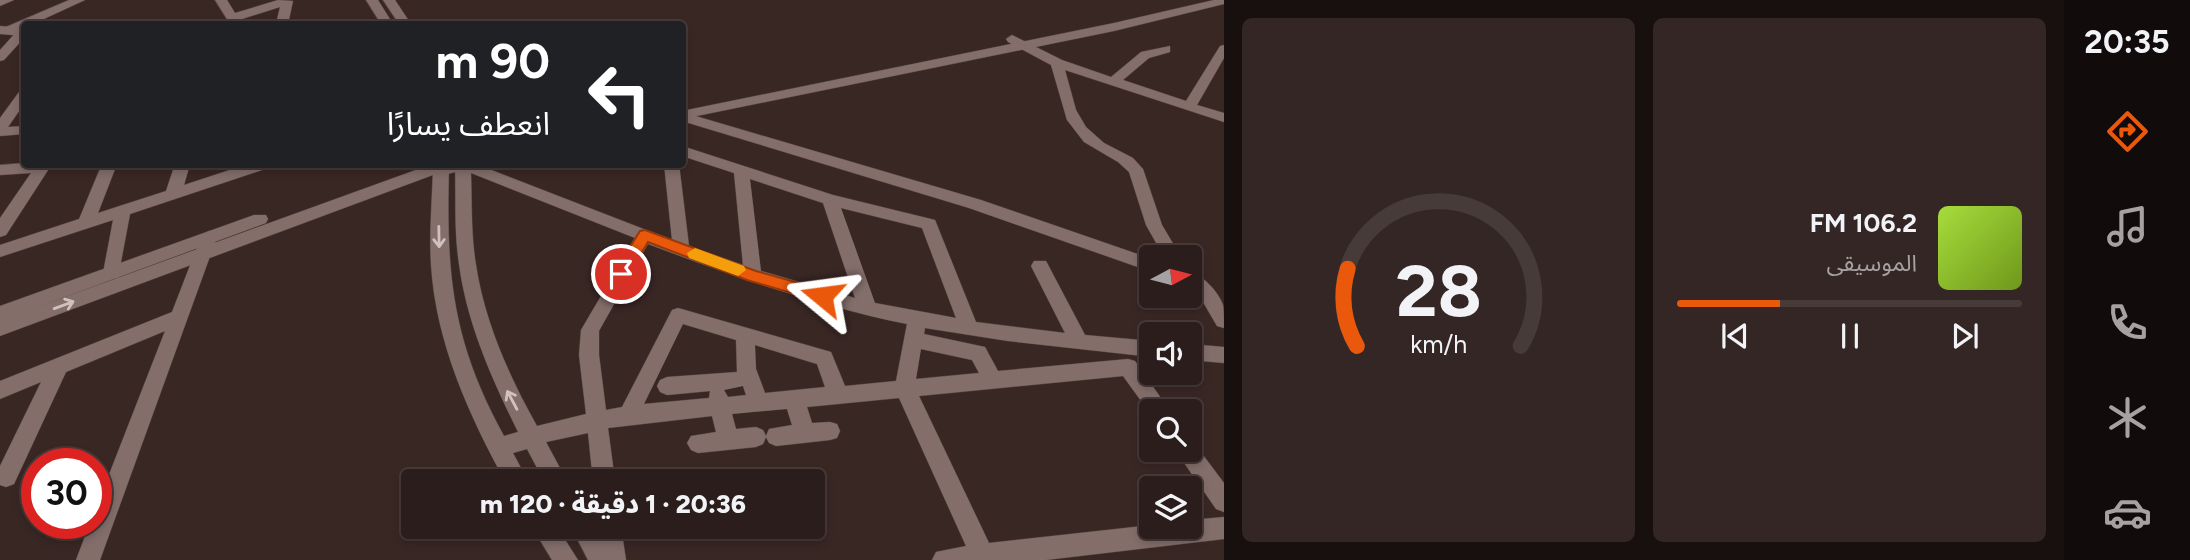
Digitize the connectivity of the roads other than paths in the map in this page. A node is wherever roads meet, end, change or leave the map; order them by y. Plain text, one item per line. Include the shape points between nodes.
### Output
1 (8, 0) edge
2 (79, 0) edge
3 (221, 0) edge
4 (287, 0) edge
5 (372, 0) edge
6 (389, 0) edge
7 (1200, 0) edge
8 (1224, 1) edge
9 (0, 4) edge
10 (35, 21) edge
11 (234, 21) edge
12 (283, 21) edge
13 (385, 21) edge
14 (403, 21) edge
15 (14, 31) edge
16 (1017, 42) junction
17 (1166, 49) dead end
18 (1224, 49) edge
19 (963, 53) junction
20 (0, 57) edge
21 (1057, 63) junction
22 (1113, 82) junction
23 (21, 99) edge
24 (686, 106) edge
25 (1189, 107) junction
26 (686, 115) edge
27 (686, 117) edge
28 (1224, 118) edge
29 (0, 130) edge
30 (21, 130) edge
31 (686, 152) edge
32 (22, 168) edge
33 (43, 168) edge
34 (108, 168) edge
35 (182, 168) edge
36 (247, 168) edge
37 (394, 168) edge
38 (433, 168) edge
39 (436, 168) edge
40 (466, 168) edge
41 (471, 168) edge
42 (671, 168) edge
43 (0, 170) edge
44 (741, 170) junction
45 (173, 194) junction
46 (830, 200) junction
47 (122, 214) junction
48 (85, 224) junction
49 (0, 231) edge
50 (645, 235) junction
51 (206, 245) junction
52 (1166, 245) edge
53 (681, 248) junction
54 (0, 251) edge
55 (1139, 261) edge
56 (1040, 266) dead end
57 (112, 272) junction
58 (753, 276) junction
59 (1202, 290) edge
60 (868, 309) junction
61 (0, 313) edge
62 (179, 317) junction
63 (916, 318) junction
64 (1224, 321) edge
65 (0, 328) edge
66 (969, 328) junction
67 (745, 334) junction
68 (913, 339) junction
69 (1080, 342) junction
70 (1139, 348) edge
71 (1202, 353) edge
72 (1224, 355) edge
73 (58, 368) junction
74 (736, 380) dead end
75 (993, 380) junction
76 (714, 382) junction
77 (667, 386) dead end
78 (905, 388) junction
79 (0, 390) edge
80 (838, 394) junction
81 (794, 398) junction
82 (1151, 399) edge
83 (759, 402) junction
84 (720, 406) junction
85 (629, 415) junction
86 (596, 421) junction
87 (830, 431) dead end
88 (804, 433) junction
89 (531, 436) junction
90 (728, 440) junction
91 (698, 443) dead end
92 (498, 448) junction
93 (1196, 462) edge
94 (510, 469) edge
95 (549, 469) edge
96 (602, 469) edge
97 (6, 477) dead end
98 (1224, 501) edge
99 (1224, 528) edge
100 (551, 539) edge
101 (589, 539) edge
102 (611, 539) edge
103 (983, 556) junction
104 (88, 560) edge
105 (566, 560) edge
106 (601, 560) edge
107 (614, 560) edge
108 (944, 560) edge

1 - 9 street
2 - 10 street
3 - 11 street
4 - 11 street
4 - 12 street
5 - 13 street
6 - 14 street
7 - 16 street
8 - 16 street
15 - 20 street
16 - 19 street
16 - 21 street
17 - 22 street via 1145,54
18 - 25 street
19 - 24 street
19 - 26 street
21 - 22 street
21 - 52 street via 1078,131 1134,168
22 - 25 street
23 - 29 street
25 - 28 street
27 - 55 street via 975,204
29 - 30 street
31 - 44 street
32 - 43 street
33 - 49 street
34 - 48 street
35 - 45 street
36 - 45 street
37 - 51 street
38 - 51 street
39 -> 92 street via 446,309 457,353
89 -> 40 street via 487,343 475,302 467,264
41 - 50 street
42 - 53 street
44 - 46 street
44 - 58 street
45 - 47 street
46 - 60 street
46 - 66 street via 929,223
47 - 48 street
47 - 57 street
48 - 54 street
50 - 53 street
50 - 86 street via 590,330
51 - 57 street
51 - 62 street
65 -> 51 street
53 - 58 street
56 - 69 street
57 - 61 street
58 - 60 street
59 - 64 street
60 - 63 street
62 - 73 street
62 - 104 street
63 - 66 street
63 - 68 street
66 - 69 street
67 - 80 street via 824,358
67 - 83 street via 746,369
67 - 85 street via 678,315
68 - 75 street via 978,354
68 - 78 street
69 - 70 street
71 - 72 street
73 - 79 street
73 - 97 street
74 - 76 street
75 - 78 street
75 - 82 street via 1128,366
76 - 77 street
76 - 84 street
78 - 80 street
78 - 103 street
80 - 81 street
81 - 83 street
81 - 88 street
83 - 84 street
84 - 85 street
84 - 90 street
85 - 86 street
86 - 89 street
86 - 96 street
87 - 88 street
88 - 90 street
89 - 92 street
89 - 95 street
90 - 91 street
92 - 94 street
93 - 98 street
99 - 103 street
100 - 105 street
101 - 106 street
102 - 107 street
103 - 108 street

